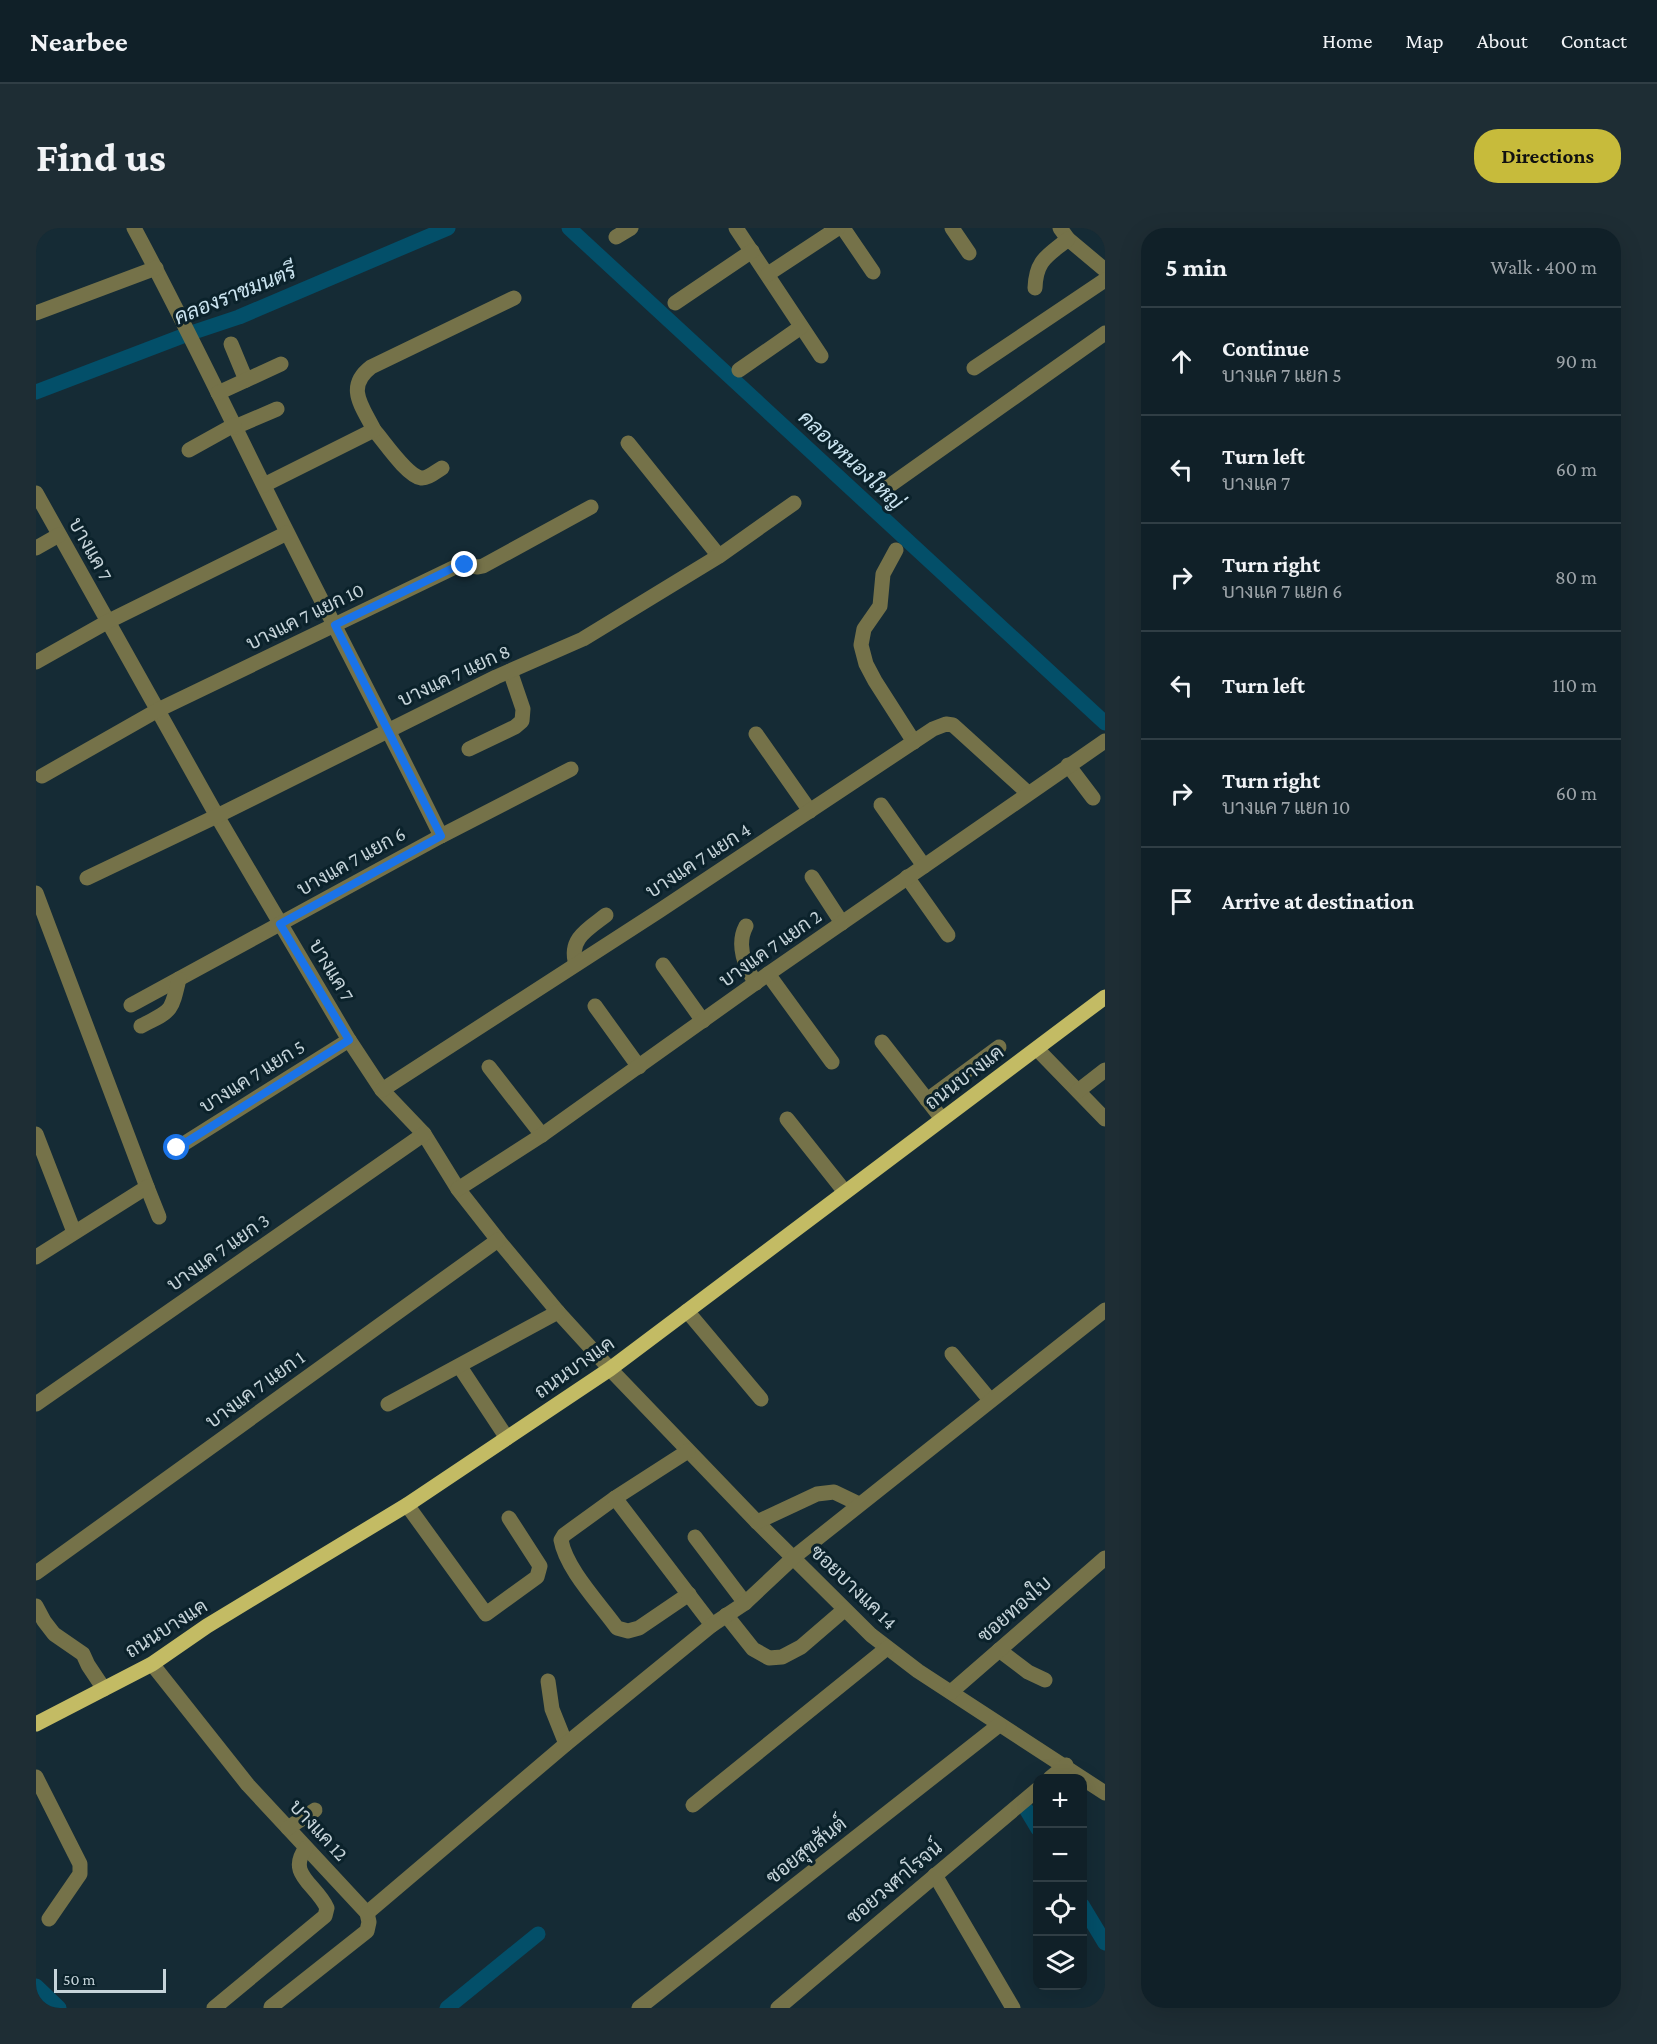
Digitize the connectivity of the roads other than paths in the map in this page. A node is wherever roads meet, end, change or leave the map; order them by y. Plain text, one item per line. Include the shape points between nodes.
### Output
1 (134, 228) edge
2 (632, 228) edge
3 (736, 228) edge
4 (838, 228) edge
5 (843, 228) edge
6 (952, 228) edge
7 (1064, 233) edge
8 (616, 237) dead end
9 (752, 251) junction
10 (969, 253) dead end
11 (156, 268) junction
12 (1105, 270) edge
13 (873, 272) dead end
14 (768, 274) junction
15 (1105, 280) edge
16 (1035, 288) dead end
17 (514, 298) dead end
18 (675, 303) dead end
19 (36, 313) edge
20 (801, 327) junction
21 (1105, 333) edge
22 (231, 344) dead end
23 (821, 356) dead end
24 (281, 364) dead end
25 (974, 368) dead end
26 (739, 370) dead end
27 (246, 380) junction
28 (218, 393) junction
29 (277, 409) dead end
30 (235, 426) junction
31 (374, 430) junction
32 (628, 443) dead end
33 (189, 450) dead end
34 (442, 468) dead end
35 (264, 486) junction
36 (889, 486) dead end
37 (36, 493) edge
38 (794, 502) dead end
39 (591, 507) dead end
40 (287, 533) junction
41 (59, 535) junction
42 (36, 548) edge
43 (896, 550) dead end
44 (719, 556) junction
45 (107, 622) junction
46 (335, 625) junction
47 (36, 662) edge
48 (510, 671) junction
49 (158, 710) junction
50 (389, 730) junction
51 (756, 734) dead end
52 (1105, 741) edge
53 (914, 742) junction
54 (469, 750) dead end
55 (1068, 765) junction
56 (571, 768) dead end
57 (42, 776) dead end
58 (1028, 793) junction
59 (1093, 798) dead end
60 (881, 805) dead end
61 (810, 811) junction
62 (217, 816) junction
63 (441, 836) junction
64 (924, 866) junction
65 (812, 877) dead end
66 (907, 877) junction
67 (87, 878) dead end
68 (36, 893) edge
69 (606, 915) dead end
70 (842, 923) junction
71 (280, 924) junction
72 (746, 926) dead end
73 (948, 935) dead end
74 (576, 964) junction
75 (663, 965) dead end
76 (762, 978) junction
77 (179, 979) junction
78 (1105, 997) edge
79 (131, 1005) dead end
80 (595, 1006) dead end
81 (703, 1021) junction
82 (141, 1026) dead end
83 (349, 1040) junction
84 (882, 1042) dead end
85 (999, 1047) dead end
86 (1037, 1049) junction
87 (832, 1062) dead end
88 (489, 1067) dead end
89 (639, 1067) junction
90 (1105, 1070) edge
91 (382, 1090) junction
92 (1078, 1090) junction
93 (927, 1100) junction
94 (787, 1119) dead end
95 (942, 1119) junction
96 (1105, 1119) edge
97 (36, 1134) edge
98 (424, 1134) junction
99 (542, 1135) junction
100 (177, 1148) dead end
101 (147, 1187) junction
102 (458, 1189) junction
103 (844, 1192) junction
104 (159, 1217) dead end
105 (74, 1232) junction
106 (498, 1240) junction
107 (36, 1257) edge
108 (1105, 1310) edge
109 (687, 1311) junction
110 (558, 1312) junction
111 (952, 1354) dead end
112 (460, 1367) junction
113 (610, 1369) junction
114 (761, 1399) dead end
115 (990, 1400) junction
116 (36, 1404) edge
117 (388, 1404) dead end
118 (507, 1438) junction
119 (688, 1451) junction
120 (615, 1498) junction
121 (860, 1504) junction
122 (407, 1505) junction
123 (509, 1518) dead end
124 (757, 1522) junction
125 (695, 1537) dead end
126 (794, 1557) junction
127 (1105, 1558) edge
128 (36, 1573) edge
129 (689, 1594) junction
130 (745, 1603) junction
131 (36, 1606) edge
132 (844, 1610) junction
133 (726, 1616) junction
134 (712, 1625) junction
135 (887, 1648) junction
136 (999, 1650) junction
137 (152, 1664) junction
138 (1045, 1680) dead end
139 (548, 1681) dead end
140 (104, 1689) junction
141 (951, 1692) junction
142 (36, 1724) edge
143 (999, 1725) junction
144 (566, 1744) junction
145 (1066, 1765) junction
146 (1056, 1774) edge
147 (36, 1777) edge
148 (1105, 1792) edge
149 (1033, 1793) edge
150 (693, 1805) dead end
151 (315, 1810) dead end
152 (288, 1828) junction
153 (306, 1848) junction
154 (935, 1875) junction
155 (367, 1912) junction
156 (49, 1919) dead end
157 (270, 2007) edge
158 (214, 2008) edge
159 (639, 2008) edge
160 (778, 2008) edge
161 (1013, 2008) edge

1 - 11 street
2 - 8 street
3 - 9 street
4 - 14 street
5 - 13 street
6 - 10 street
7 - 12 street
7 - 16 street via 1035,273
9 - 14 street
9 - 18 street
11 - 19 street
11 - 28 street
14 - 20 street
15 - 25 street
17 - 31 street via 362,374 356,390
20 - 23 street
20 - 26 street
21 - 36 street
22 - 27 street
24 - 27 street
27 - 28 street
28 - 30 street
29 - 30 street
30 - 33 street
30 - 35 street
31 - 34 street via 405,468 419,477
31 - 35 street
32 - 44 street
35 - 40 street
37 - 41 street, บางแค 7
38 - 44 street, บางแค 7 แยก 8
39 - 46 street, บางแค 7 แยก 10 via 495,560 478,567 453,568
40 - 45 street
40 - 46 street
41 - 42 street
41 - 45 street, บางแค 7
43 - 53 street via 883,574 880,606 864,629 861,645 875,681
44 - 48 street, บางแค 7 แยก 8 via 583,639
45 - 47 street
45 - 49 street, บางแค 7
46 - 49 street, บางแค 7 แยก 10
46 - 50 street
48 - 50 street, บางแค 7 แยก 8
48 - 54 street via 523,709 522,721
49 - 57 street, บางแค 7 แยก 10
49 - 62 street, บางแค 7
50 - 62 street, บางแค 7 แยก 8
50 - 63 street
51 - 61 street
52 - 55 street, บางแค 7 แยก 2
53 - 58 street, บางแค 7 แยก 4 via 938,727 953,725
53 - 61 street, บางแค 7 แยก 4
55 - 58 street, บางแค 7 แยก 2
55 - 59 street
56 - 63 street, บางแค 7 แยก 6
58 - 64 street, บางแค 7 แยก 2
60 - 64 street
61 - 74 street, บางแค 7 แยก 4
62 - 67 street, บางแค 7 แยก 8
62 - 71 street, บางแค 7
63 - 71 street, บางแค 7 แยก 6
64 - 66 street, บางแค 7 แยก 2
65 - 70 street
66 - 70 street, บางแค 7 แยก 2
66 - 73 street
68 - 101 street
69 - 74 street via 577,941 573,955
70 - 76 street, บางแค 7 แยก 2
71 - 77 street, บางแค 7 แยก 6
71 - 83 street, บางแค 7
72 - 76 street via 742,953 749,973
74 - 91 street, บางแค 7 แยก 4
75 - 81 street
76 - 81 street, บางแค 7 แยก 2
76 - 87 street
77 - 79 street, บางแค 7 แยก 6
77 - 82 street via 171,1008
78 - 86 main road, ถนนบางแค
80 - 89 street
81 - 89 street, บางแค 7 แยก 2
83 - 91 street, บางแค 7
83 - 100 street, บางแค 7 แยก 5
84 - 93 street
85 - 93 street
86 - 92 street
86 - 95 main road, ถนนบางแค
88 - 99 street
89 - 99 street, บางแค 7 แยก 2
90 - 92 street
91 - 98 street, บางแค 7
92 - 96 street
93 - 95 street
94 - 103 street
95 - 103 main road, ถนนบางแค
97 - 105 street
98 - 102 street, บางแค 7
98 - 116 street, บางแค 7 แยก 3
99 - 102 street, บางแค 7 แยก 2
101 - 104 street
101 - 105 street
102 - 106 street, บางแค 7
103 - 109 main road, ถนนบางแค
105 - 107 street
106 - 110 street, บางแค 7
106 - 128 street, บางแค 7 แยก 1
108 - 115 street
109 - 113 main road, ถนนบางแค
109 - 114 street
110 - 112 street
110 - 113 street, บางแค 7
111 - 115 street
112 - 117 street
112 - 118 street
113 - 118 main road, ถนนบางแค
113 - 119 street, ซอยบางแค 14
115 - 121 street
118 - 122 main road, ถนนบางแค
119 - 120 street
119 - 124 street, ซอยบางแค 14
120 - 129 street
120 - 129 street via 561,1540 562,1549 577,1573 617,1628 639,1628
121 - 124 street via 834,1492 817,1494
121 - 126 street
122 - 123 street via 486,1614 537,1576 540,1566
122 - 137 main road, ถนนบางแค via 207,1626
124 - 126 street, ซอยบางแค 14
125 - 130 street
126 - 130 street
126 - 132 street, ซอยบางแค 14
127 - 136 street, ซอยทองใบ
129 - 134 street
130 - 133 street
131 - 140 street via 54,1634 83,1654
132 - 133 street via 801,1647 769,1659 753,1649
132 - 135 street, ซอยบางแค 14
133 - 134 street
134 - 144 street
135 - 141 street, ซอยบางแค 14
135 - 150 street
136 - 138 street
136 - 141 street, ซอยทองใบ
137 - 140 main road, ถนนบางแค
137 - 152 street, บางแค 12 via 248,1785
139 - 144 street via 552,1709
140 - 142 main road, ถนนบางแค
141 - 143 street, ซอยบางแค 14
143 - 145 street, ซอยบางแค 14
143 - 159 street, ซอยสุขสันต์
144 - 155 street
145 - 146 street
145 - 148 street, ซอยบางแค 14
147 - 156 street via 80,1863 80,1874
149 - 154 street, ซอยวงศาโรจน์
151 - 152 street
152 - 153 street, บางแค 12
153 - 155 street, บางแค 12
153 - 158 street via 298,1866 323,1900 325,1916
154 - 160 street, ซอยวงศาโรจน์
154 - 161 street
155 - 157 street via 367,1931

